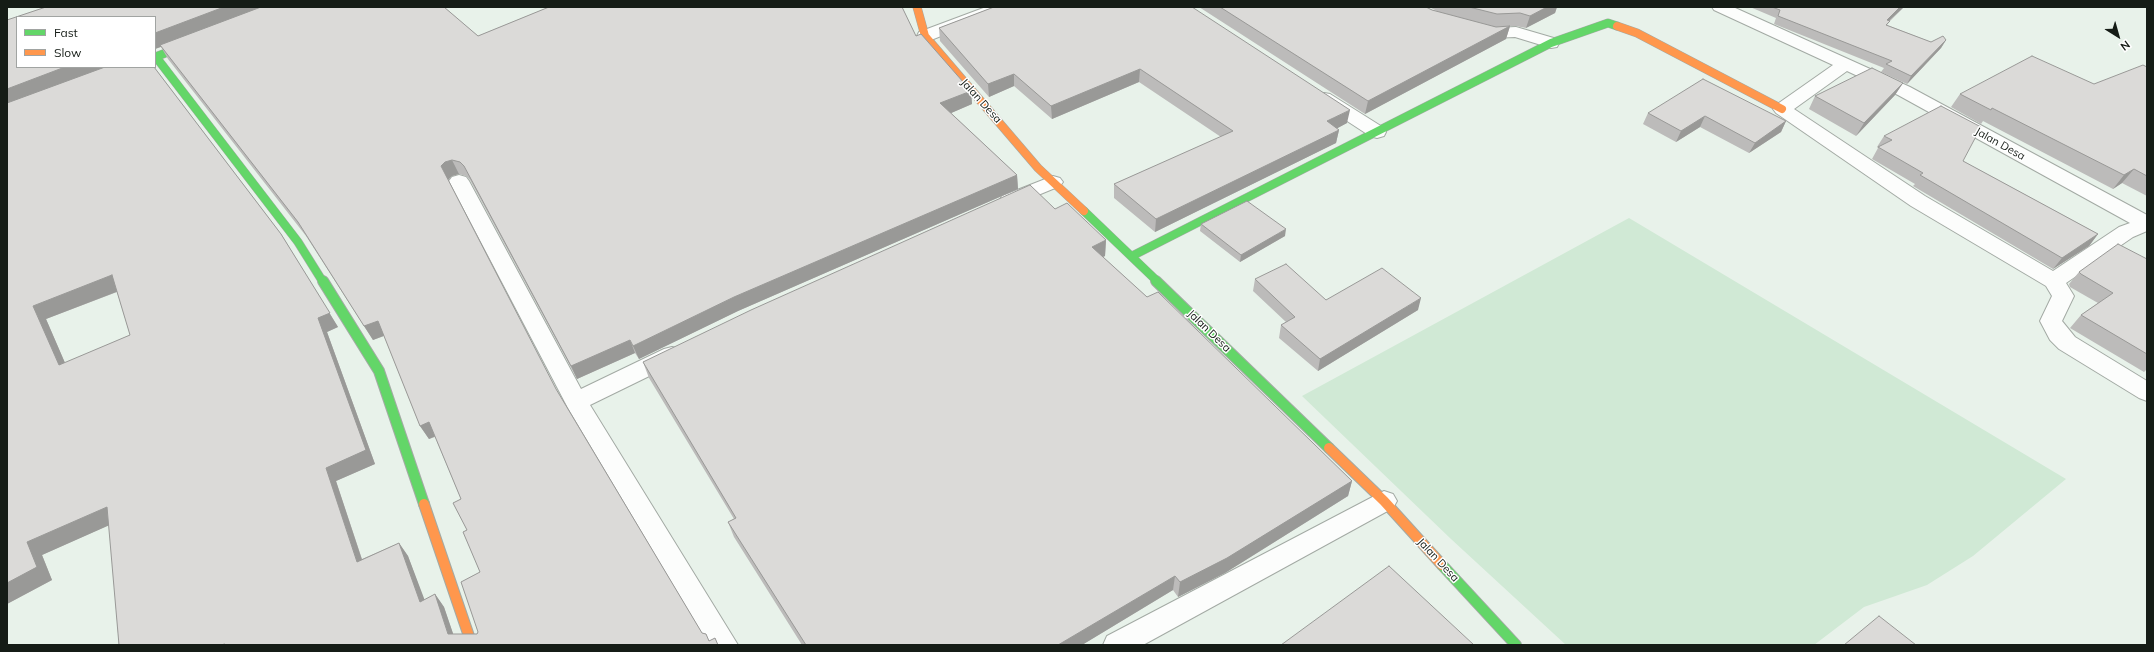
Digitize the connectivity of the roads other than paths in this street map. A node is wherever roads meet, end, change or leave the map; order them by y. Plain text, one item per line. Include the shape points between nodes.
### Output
1 (917, 7) edge
2 (1001, 7) edge
3 (1720, 7) edge
4 (1464, 26) edge
5 (925, 36) junction
6 (199, 40) edge
7 (1551, 43) junction
8 (156, 57) edge
9 (156, 58) edge
10 (1846, 64) junction
11 (1311, 90) edge
12 (1782, 109) junction
13 (1377, 132) junction
14 (460, 181) edge
15 (1053, 182) junction
16 (988, 210) edge
17 (2147, 224) edge
18 (1132, 256) junction
19 (2054, 281) junction
20 (690, 346) edge
21 (2147, 392) edge
22 (576, 402) junction
23 (1384, 501) junction
24 (472, 645) edge
25 (724, 645) edge
26 (1117, 645) edge
27 (1516, 645) edge

1 - 5 street, Jalan Desa
2 - 5 street
3 - 10 street, Jalan Desa
4 - 7 street via 1493,33 1516,32
5 - 15 street, Jalan Desa via 1038,168
6 - 8 street
7 - 12 street via 1593,27 1608,23 1617,25
7 - 13 street
9 - 24 street via 298,242 379,371
10 - 12 street
10 - 17 street, Jalan Desa via 1904,91
11 - 13 street
12 - 19 street via 1918,201
13 - 18 street
14 - 22 street
15 - 16 street
15 - 18 street, Jalan Desa
17 - 19 street via 2126,232
18 - 23 street, Jalan Desa
19 - 21 street via 2063,296 2052,321 2058,334 2067,343
20 - 22 street
22 - 25 street
23 - 26 street
23 - 27 street, Jalan Desa

